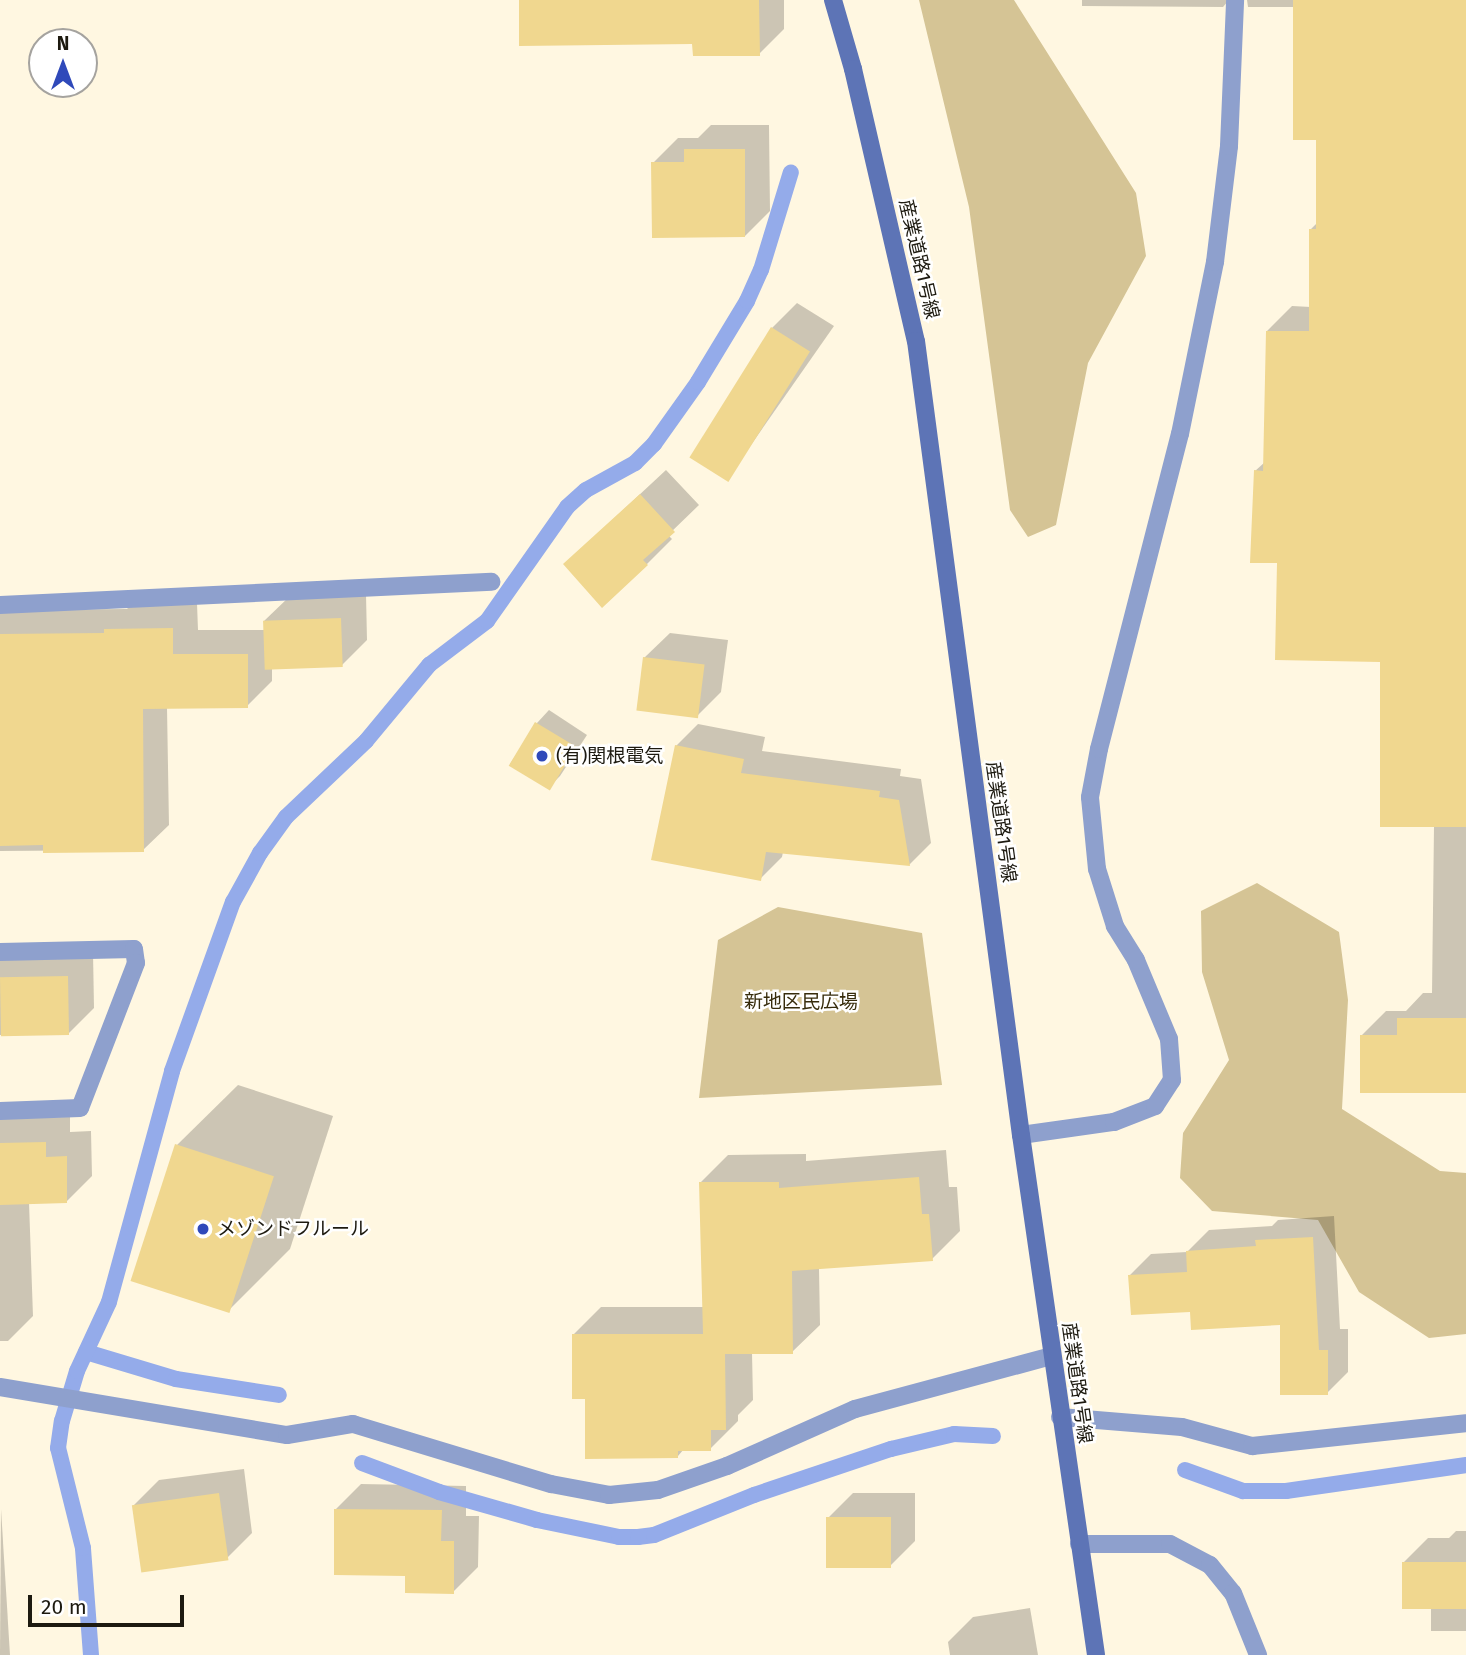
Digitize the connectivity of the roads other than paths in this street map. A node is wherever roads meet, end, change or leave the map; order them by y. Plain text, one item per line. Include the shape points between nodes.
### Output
1 (833, 0) edge
2 (1235, 0) edge
3 (491, 582) dead end
4 (0, 605) edge
5 (0, 952) edge
6 (0, 1111) edge
7 (1021, 1135) junction
8 (1052, 1356) junction
9 (0, 1387) edge
10 (1060, 1417) junction
11 (1466, 1423) edge
12 (1079, 1544) junction
13 (1096, 1655) edge
14 (1258, 1655) edge

1 - 7 street, 産業道路1号線 via 916,341
2 - 7 street via 1228,146 1215,262 1180,434 1090,797 1097,869 1115,926 1136,960 1169,1039 1172,1080 1155,1106 1114,1122
3 - 4 street
5 - 6 street via 134,949 136,963 80,1108
7 - 8 street, 産業道路1号線
8 - 9 street via 855,1409 727,1466 658,1490 609,1495 551,1484 353,1424 287,1435
8 - 10 street, 産業道路1号線
10 - 11 street via 1182,1427 1252,1446
10 - 12 street, 産業道路1号線
12 - 13 street, 産業道路1号線
12 - 14 street via 1170,1544 1210,1565 1233,1593

